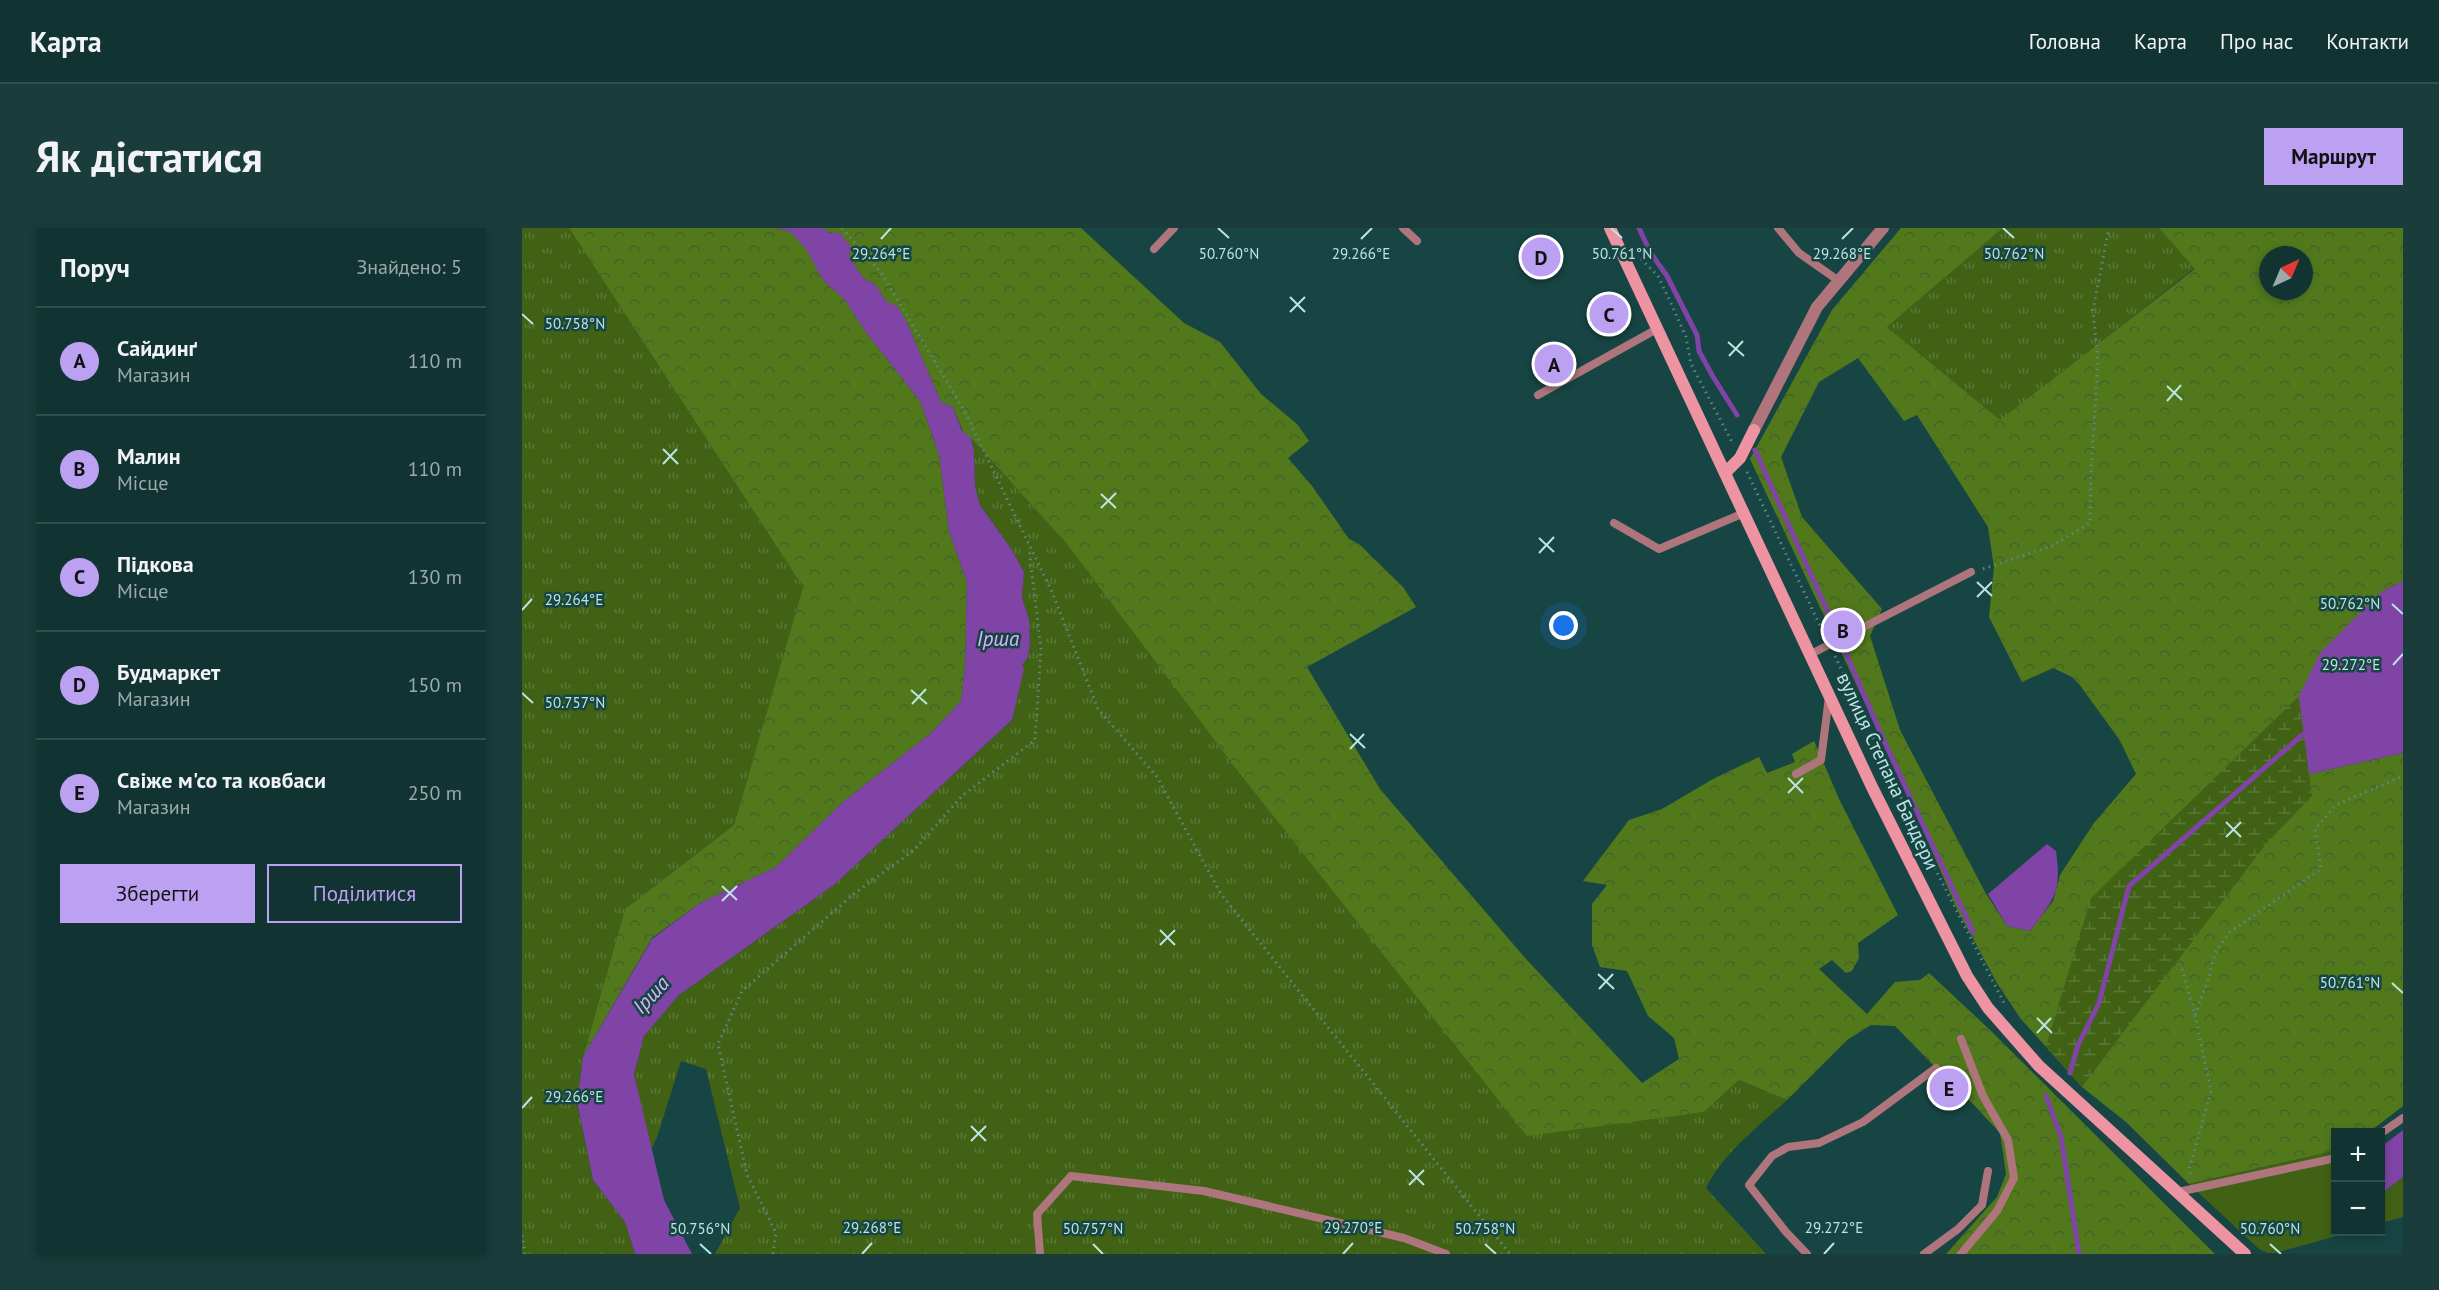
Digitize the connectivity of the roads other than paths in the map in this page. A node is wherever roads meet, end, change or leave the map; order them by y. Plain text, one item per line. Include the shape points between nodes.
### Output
1 (1174, 228) edge
2 (1403, 228) edge
3 (1610, 228) edge
4 (1778, 228) edge
5 (1882, 228) edge
6 (1417, 241) dead end
7 (1154, 249) dead end
8 (1839, 281) junction
9 (1658, 329) junction
10 (1538, 395) dead end
11 (1726, 472) junction
12 (1744, 513) junction
13 (1614, 523) dead end
14 (1971, 572) road end
15 (1811, 654) junction
16 (1829, 694) junction
17 (1796, 774) dead end
18 (1960, 1039) dead end
19 (1936, 1068) dead end
20 (2403, 1118) edge
21 (2385, 1131) edge
22 (2331, 1159) edge
23 (1988, 1171) dead end
24 (2178, 1192) junction
25 (1040, 1254) edge
26 (1446, 1254) edge
27 (1807, 1254) edge
28 (1924, 1254) edge
29 (1960, 1254) edge
30 (2245, 1254) edge

1 - 7 lane
2 - 6 lane
3 - 9 street, вулиця Степана Бандери
4 - 8 lane via 1799,253
5 - 8 street
8 - 11 street via 1817,307 1740,458
9 - 10 lane
9 - 11 street, вулиця Степана Бандери
11 - 12 street, вулиця Степана Бандери
12 - 13 lane via 1659,549
12 - 15 street, вулиця Степана Бандери
14 - 15 lane
15 - 16 street, вулиця Степана Бандери
16 - 17 lane via 1821,760
16 - 24 street, вулиця Степана Бандери via 1967,976 1988,1008 2056,1082
18 - 29 lane via 1983,1096 2008,1140 2014,1178 1997,1211
19 - 27 lane via 1863,1122 1819,1143 1788,1146 1772,1156 1749,1185
20 - 21 lane
22 - 24 lane
23 - 28 lane via 1982,1205
24 - 30 street, вулиця Степана Бандери
25 - 26 lane via 1037,1214 1071,1176 1204,1191 1404,1238

